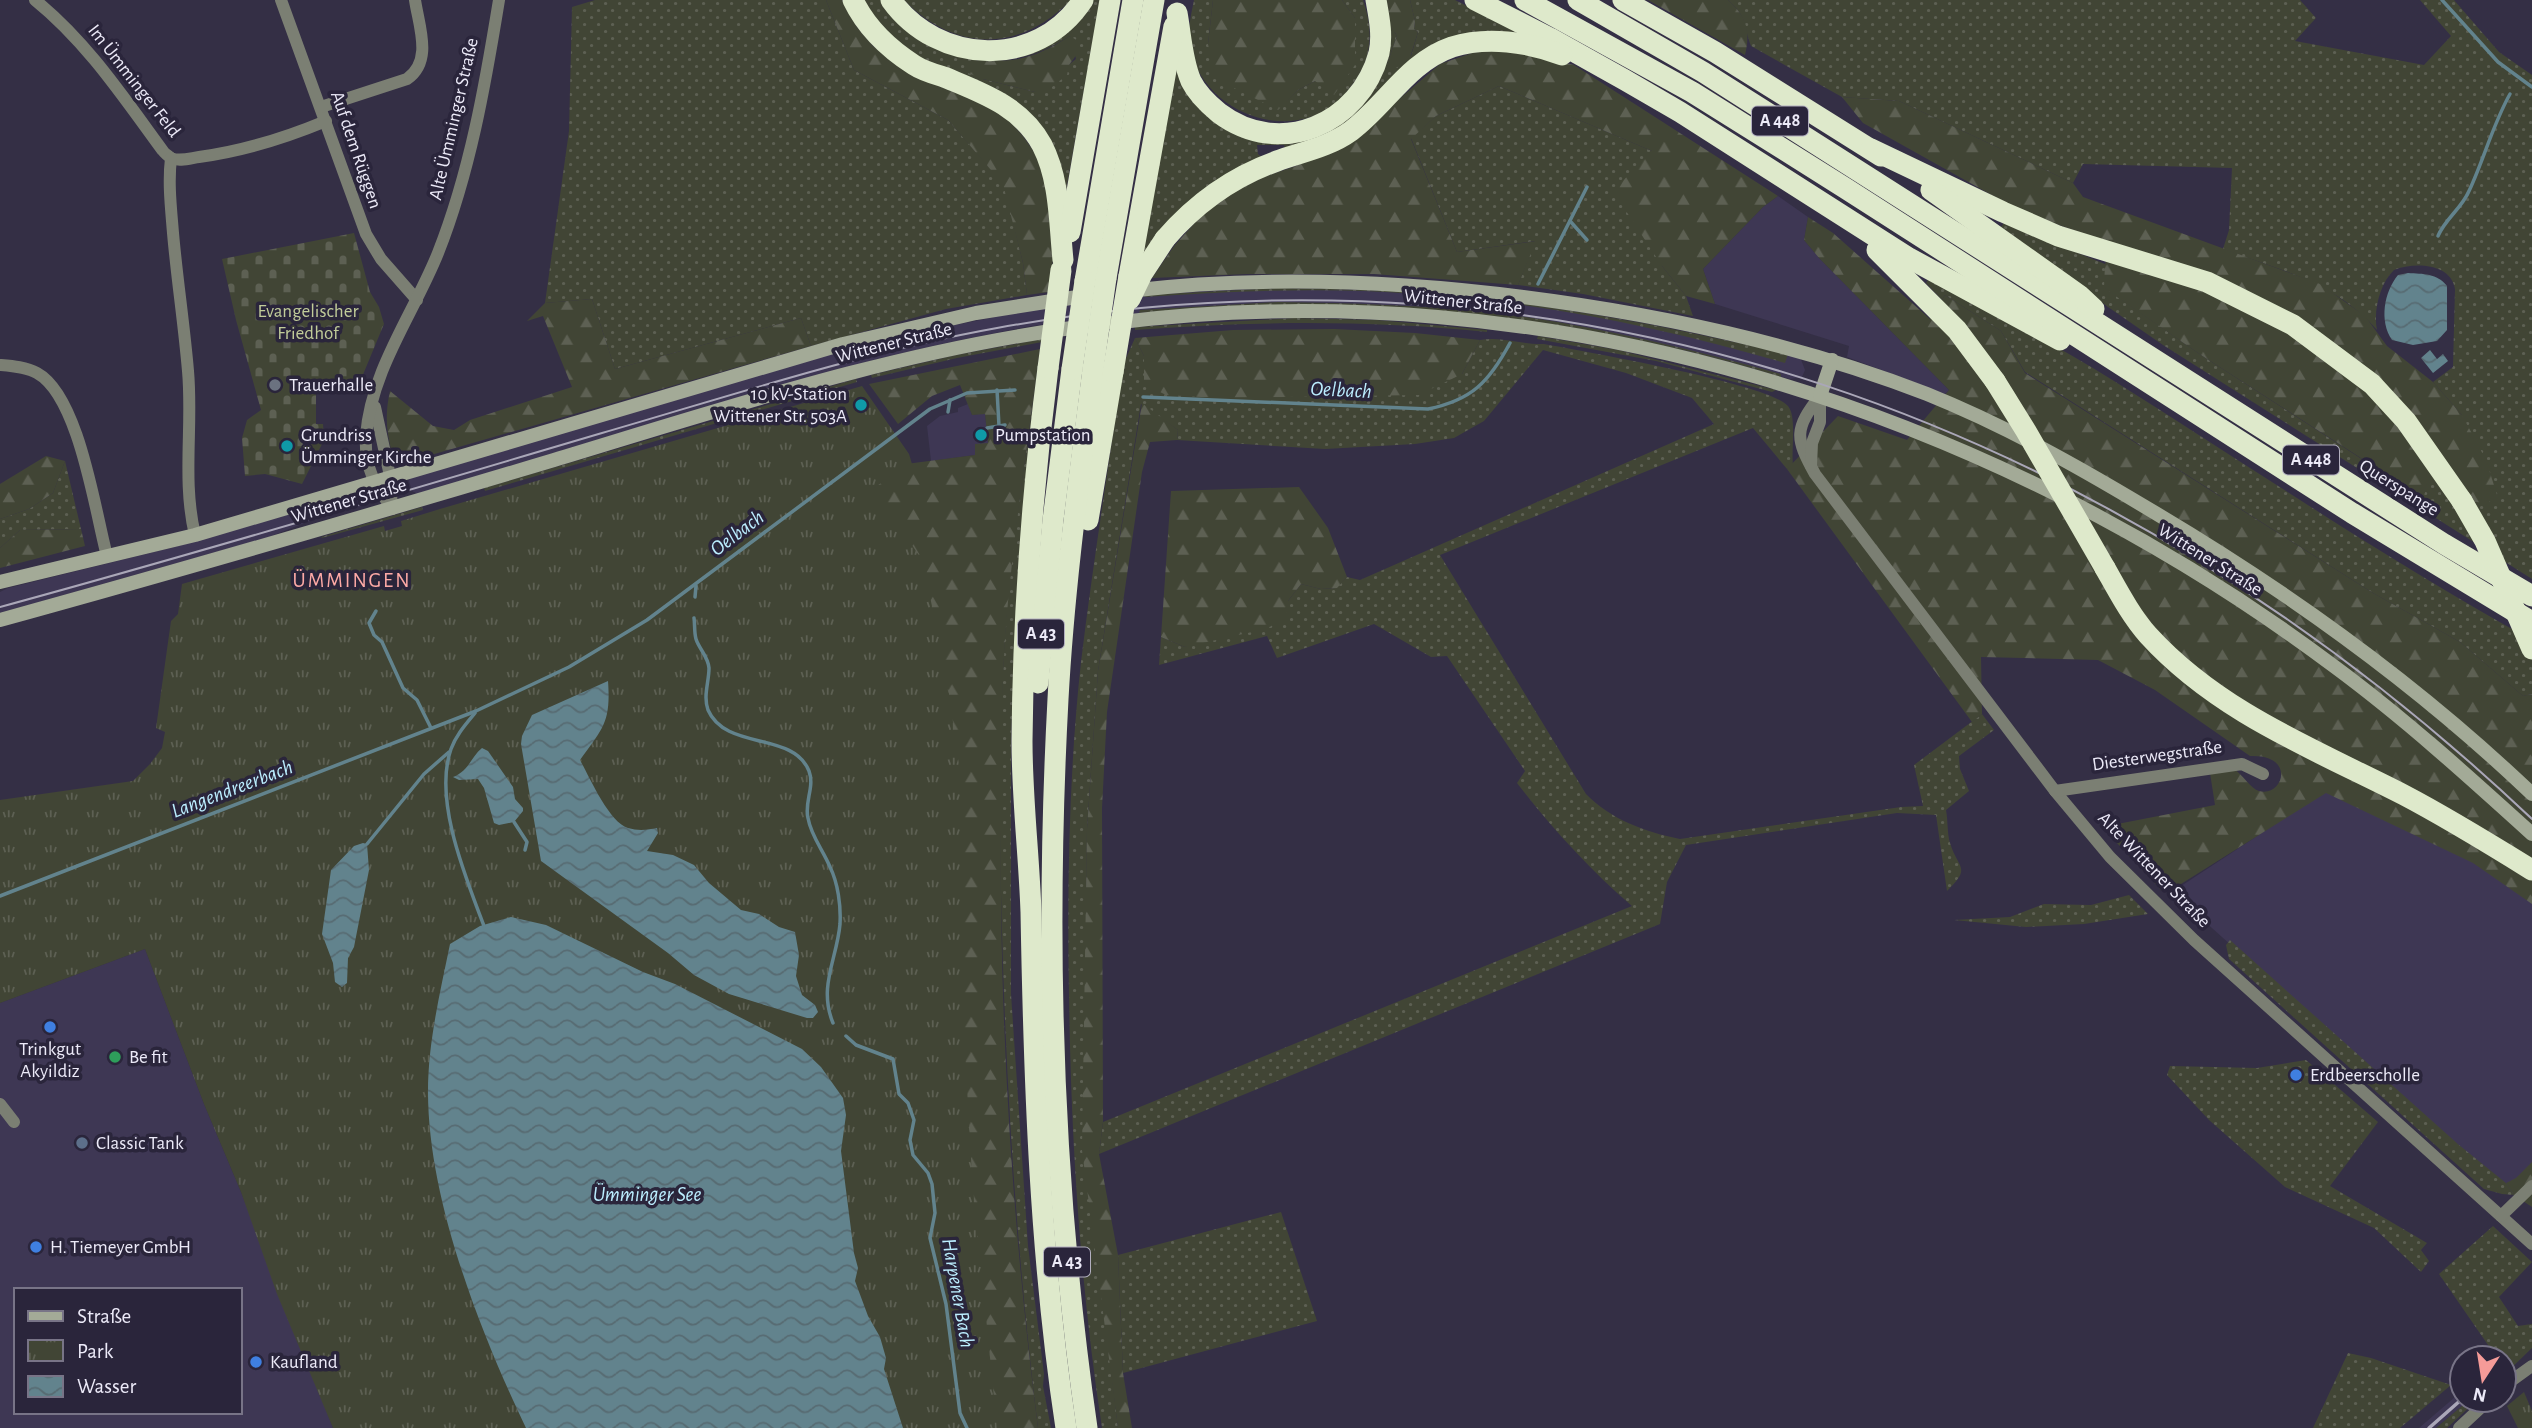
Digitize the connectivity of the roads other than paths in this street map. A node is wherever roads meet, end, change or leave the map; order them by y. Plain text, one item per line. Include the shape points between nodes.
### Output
1 (35, 0) edge
2 (281, 0) edge
3 (415, 0) edge
4 (499, 0) edge
5 (853, 0) edge
6 (891, 0) edge
7 (1083, 0) edge
8 (1110, 0) edge
9 (1133, 0) edge
10 (1154, 0) edge
11 (1376, 0) edge
12 (1475, 0) edge
13 (1525, 0) edge
14 (1578, 0) edge
15 (1631, 4) edge
16 (1178, 6) edge
17 (1625, 80) junction
18 (321, 107) junction
19 (326, 121) junction
20 (1871, 149) junction
21 (171, 158) junction
22 (1832, 208) junction
23 (1062, 265) junction
24 (1095, 279) junction
25 (417, 300) junction
26 (1122, 316) junction
27 (2136, 348) junction
28 (1832, 360) junction
29 (0, 365) edge
30 (1092, 370) junction
31 (1820, 396) junction
32 (374, 400) junction
33 (2194, 411) junction
34 (390, 476) junction
35 (373, 482) junction
36 (392, 509) junction
37 (195, 535) junction
38 (107, 556) junction
39 (0, 582) edge
40 (2532, 596) edge
41 (0, 620) edge
42 (2532, 622) edge
43 (2532, 649) edge
44 (2263, 774) dead end
45 (2055, 791) junction
46 (2532, 794) edge
47 (2532, 834) edge
48 (2532, 870) edge
49 (1030, 901) junction
50 (0, 1104) edge
51 (14, 1122) dead end
52 (2532, 1186) edge
53 (2501, 1216) junction
54 (2532, 1244) edge
55 (2474, 1414) edge
56 (1066, 1428) edge
57 (1087, 1428) edge
58 (2459, 1428) edge

1 - 21 street, Im Ümminger Feld via 98,64
2 - 18 street, Auf dem Rüggen
3 - 18 street via 423,51 420,68 407,79
4 - 25 street, Alte Ümminger Straße via 467,163 439,251
5 - 23 highway via 888,46 916,66 979,91 1028,124 1052,172
6 - 7 highway via 909,22 942,43 995,50 1043,37
8 - 23 highway
9 - 24 highway, A 43
10 - 24 highway, A 43
11 - 16 highway via 1380,51 1361,92 1329,121 1294,133 1263,132 1239,124 1201,96 1189,72
12 - 17 highway
13 - 33 highway, A 448 via 1692,92
14 - 27 highway, A 448 via 1703,72
15 - 20 highway
16 - 26 highway, bridge
17 - 22 highway
17 - 26 highway, bridge via 1524,44 1483,42 1451,48 1413,71 1348,133 1253,170 1226,184 1185,216 1142,274
18 - 19 street, Auf dem Rüggen
19 - 21 street, Im Ümminger Feld via 250,147
19 - 25 street, Auf dem Rüggen via 366,234
20 - 27 highway via 2079,295
20 - 43 highway, bridge via 2058,236 2207,282 2294,325 2372,384 2406,421 2462,500
21 - 37 street, Im Ümminger Feld via 169,181 188,372 187,485
22 - 33 highway via 1909,258
22 - 48 highway, bridge via 1957,330 2033,442 2129,610 2148,635 2232,706 2289,740 2471,831
23 - 49 highway, bridge via 1029,547 1022,729
24 - 30 highway, A 43, bridge
25 - 32 street, Alte Ümminger Straße
26 - 30 highway, bridge
27 - 40 highway, Querspange / A 448
28 - 31 main road
28 - 34 main road, Wittener Straße via 1685,322 1458,289 1303,281 1210,283 1034,303 887,333
28 - 46 main road, Wittener Straße via 1990,422 2102,481 2212,547 2369,655
29 - 38 street via 38,373 61,397 77,436
30 - 49 highway, A 43 via 1043,611
30 - 57 highway, A 43 via 1058,698 1051,958 1060,1191
31 - 36 main road, Wittener Straße via 1649,349 1481,321 1319,312 1178,316 1019,335 897,362
31 - 45 street, Alte Wittener Straße via 1804,417 1800,439 1811,467
31 - 47 main road, Wittener Straße via 2013,473 2193,571 2335,667
32 - 34 street, Alte Ümminger Straße
32 - 35 street, Alte Ümminger Straße via 366,437
33 - 42 highway, A 448
34 - 35 main road, Wittener Straße
34 - 36 street, Alte Ümminger Straße
35 - 36 street, Alte Ümminger Straße
35 - 37 main road, Wittener Straße
36 - 41 main road, Wittener Straße
37 - 38 main road, Wittener Straße
38 - 39 main road, Wittener Straße
44 - 45 street, Diesterwegstraße via 2242,764
45 - 53 street, Alte Wittener Straße via 2148,896
49 - 56 highway, A 43 via 1037,1156
50 - 51 street
52 - 53 street
53 - 54 street, Alte Wittener Straße
55 - 58 street

